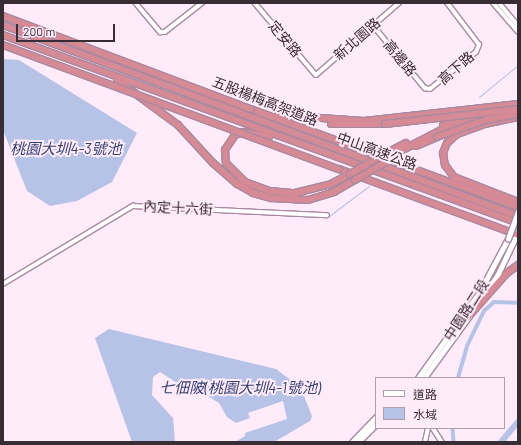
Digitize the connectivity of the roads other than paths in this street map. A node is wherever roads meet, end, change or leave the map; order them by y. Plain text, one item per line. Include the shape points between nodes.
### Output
1 (136, 3) edge
2 (202, 3) edge
3 (255, 3) edge
4 (399, 3) edge
5 (447, 3) edge
6 (494, 3) edge
7 (499, 3) edge
8 (3, 16) edge
9 (3, 25) edge
10 (373, 25) junction
11 (518, 26) edge
12 (518, 32) edge
13 (3, 35) edge
14 (3, 45) edge
15 (108, 74) junction
16 (316, 75) joint
17 (430, 89) joint
18 (177, 90) junction
19 (518, 104) edge
20 (497, 108) junction
21 (518, 111) edge
22 (278, 115) junction
23 (518, 117) edge
24 (498, 120) junction
25 (463, 122) junction
26 (304, 146) junction
27 (388, 157) junction
28 (353, 177) junction
29 (518, 202) edge
30 (518, 207) edge
31 (518, 212) edge
32 (327, 215) dead end
33 (518, 216) edge
34 (518, 223) edge
35 (518, 232) edge
36 (518, 235) edge
37 (518, 265) edge
38 (3, 284) edge
39 (467, 318) junction
40 (419, 377) edge
41 (425, 377) edge
42 (375, 418) edge
43 (375, 425) edge
44 (428, 429) edge
45 (434, 429) edge
46 (352, 442) edge
47 (358, 442) edge
48 (425, 442) edge
49 (442, 442) edge

1 - 2 street via 160,32 165,32
3 - 16 street, 定安路
4 - 10 street, 新北園路
5 - 17 street, 高下路 via 479,45 476,52
6 - 12 street
7 - 11 street
8 - 30 highway, 五股楊梅高架道路, bridge
9 - 18 highway, 中山高速公路
10 - 16 street, 新北園路
10 - 17 street, 高邊路 via 425,88
13 - 15 highway, 中山高速公路
14 - 36 highway, bridge
15 - 26 highway, 中山高速公路
15 - 28 highway via 178,124 237,184 272,195 288,197 313,193
18 - 22 highway
18 - 33 highway, 中山高速公路
19 - 20 highway
20 - 22 highway via 364,121
20 - 27 highway via 438,127
21 - 22 highway, bridge via 385,124 324,123
21 - 25 highway
21 - 27 highway, bridge via 485,120
23 - 24 highway
24 - 25 highway
24 - 29 highway via 451,138 444,148 443,159 448,171 463,182
25 - 27 highway
26 - 28 highway via 243,132 235,135 225,150 226,163 245,182 282,194 308,191
26 - 34 highway, 中山高速公路
27 - 28 highway, bridge
27 - 28 highway, bridge
31 - 40 main road, 中園路二段, bridge via 508,239 479,293
32 - 38 street, 內定十六街 via 133,206
35 - 39 main road, 中園路二段 via 497,276
37 - 39 highway
39 - 41 main road, 中園路二段
42 - 46 main road
43 - 47 main road
44 - 48 street
45 - 49 street

